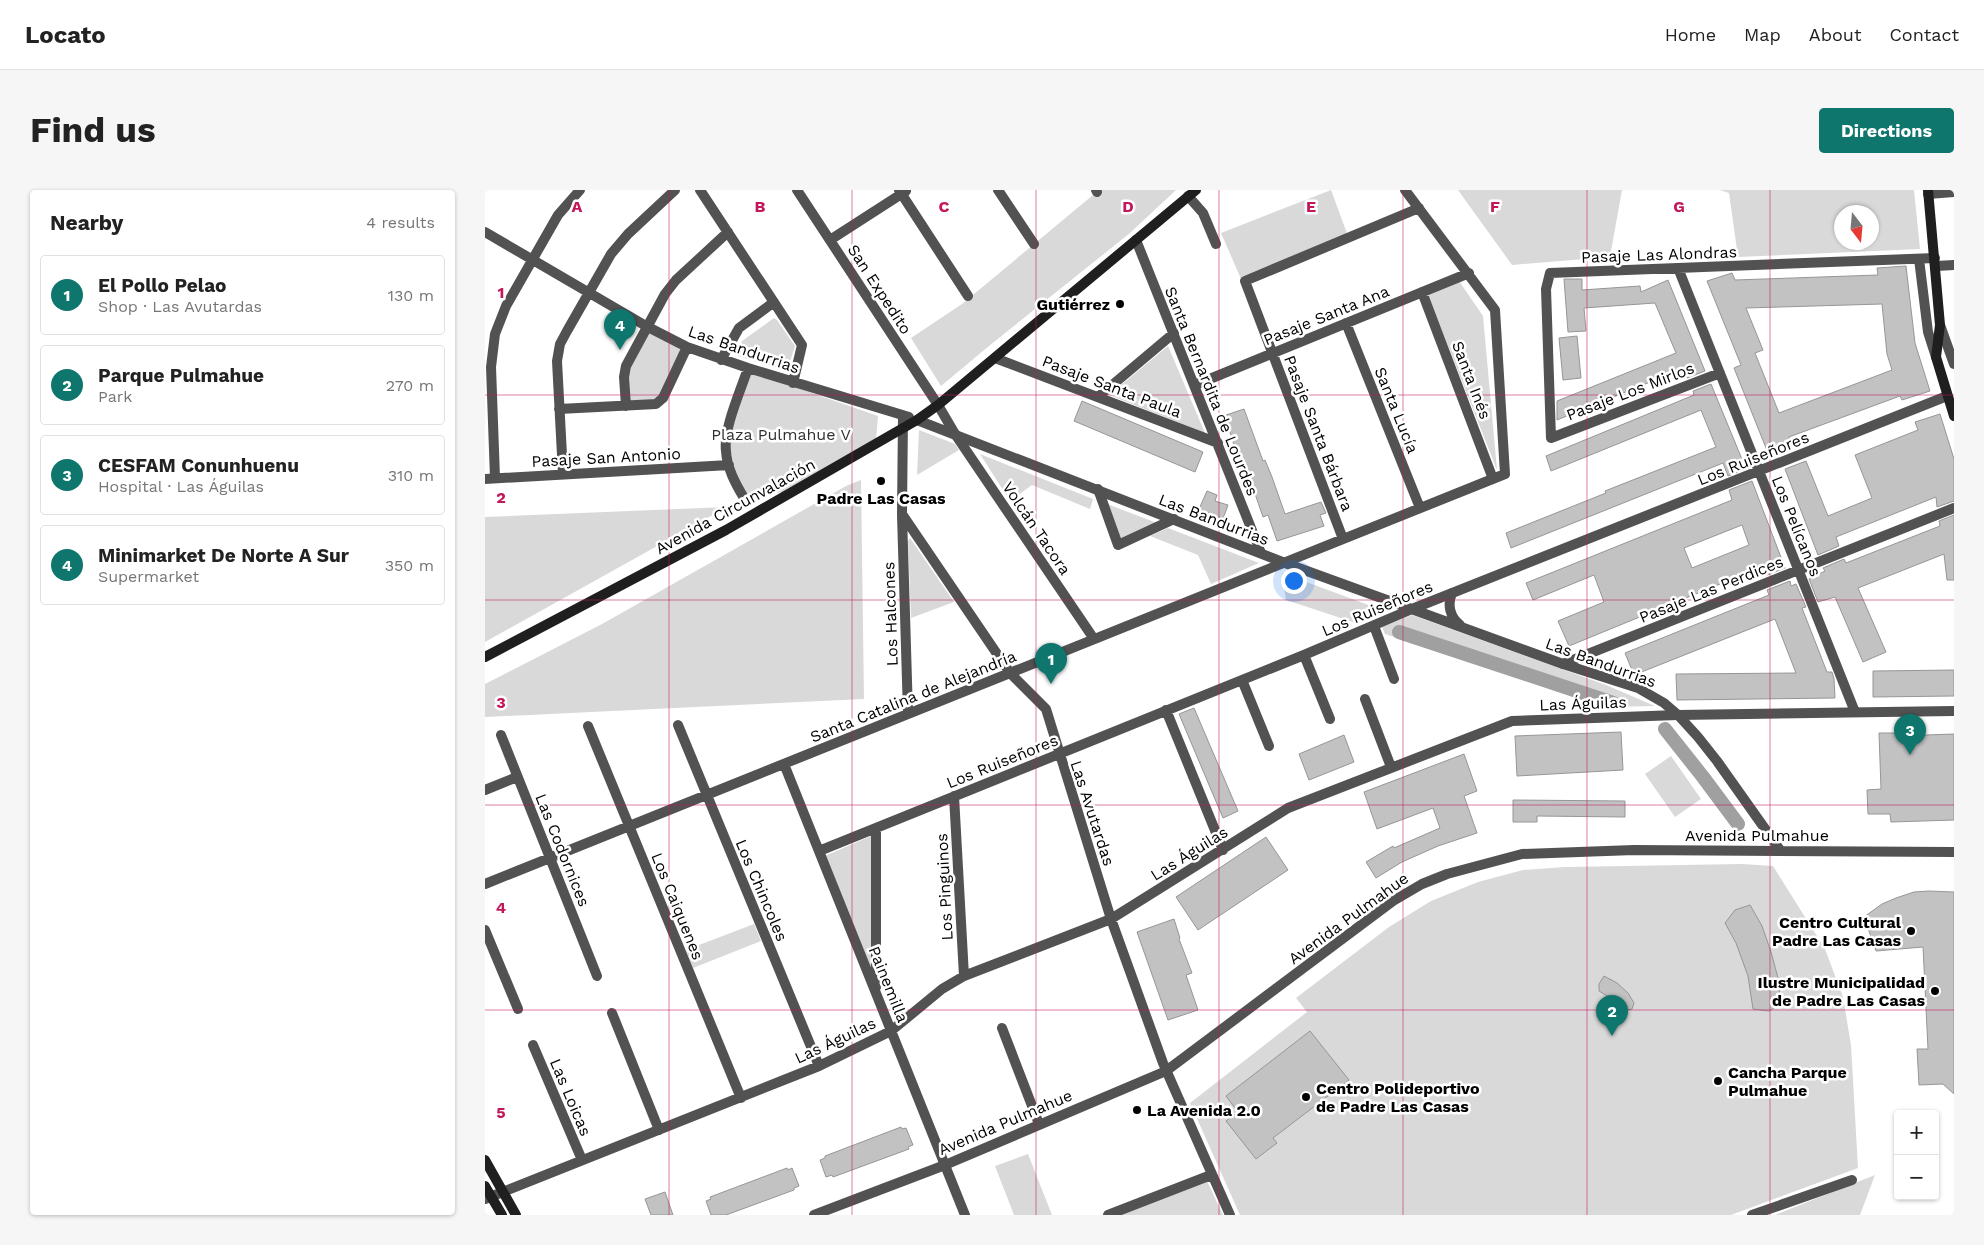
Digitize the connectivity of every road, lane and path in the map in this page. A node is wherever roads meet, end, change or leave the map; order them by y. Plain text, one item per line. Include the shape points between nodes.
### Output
1 (580, 190) edge
2 (675, 190) edge
3 (700, 190) edge
4 (797, 190) edge
5 (998, 190) edge
6 (1405, 190) edge
7 (903, 191) edge
8 (1928, 192) edge
9 (1954, 192) edge
10 (1192, 193) edge
11 (1419, 208) junction
12 (485, 232) edge
13 (728, 232) junction
14 (830, 240) junction
15 (1136, 240) junction
16 (1034, 244) dead end
17 (1215, 244) dead end
18 (1919, 259) junction
19 (532, 260) junction
20 (1935, 262) junction
21 (1954, 264) edge
22 (1678, 268) junction
23 (1469, 273) junction
24 (588, 292) junction
25 (1422, 292) junction
26 (968, 296) dead end
27 (774, 302) junction
28 (1346, 323) junction
29 (647, 326) junction
30 (1174, 333) junction
31 (1945, 336) edge
32 (687, 347) junction
33 (1273, 353) junction
34 (995, 358) junction
35 (1936, 358) junction
36 (721, 360) junction
37 (1954, 364) edge
38 (748, 368) junction
39 (1720, 373) junction
40 (793, 383) junction
41 (1195, 384) junction
42 (1947, 396) junction
43 (1098, 397) junction
44 (938, 405) junction
45 (626, 406) junction
46 (559, 409) junction
47 (903, 415) junction
48 (1954, 416) edge
49 (917, 420) junction
50 (902, 429) junction
51 (955, 434) junction
52 (1551, 438) joint
53 (1218, 443) junction
54 (729, 465) junction
55 (1759, 471) junction
56 (563, 474) junction
57 (490, 478) edge
58 (1493, 479) junction
59 (1098, 490) junction
60 (744, 498) dead end
61 (1420, 508) junction
62 (1954, 508) edge
63 (902, 514) junction
64 (1173, 519) junction
65 (1343, 539) junction
66 (1261, 553) junction
67 (1285, 563) junction
68 (1799, 571) junction
69 (1452, 593) junction
70 (1412, 609) junction
71 (1374, 626) junction
72 (1463, 627) junction
73 (1094, 639) junction
74 (1304, 655) junction
75 (485, 658) edge
76 (1563, 664) junction
77 (1010, 672) junction
78 (1394, 679) dead end
79 (1242, 680) junction
80 (1365, 699) dead end
81 (1166, 710) junction
82 (1954, 711) edge
83 (1855, 712) junction
84 (907, 714) junction
85 (1677, 715) junction
86 (1330, 719) dead end
87 (678, 725) dead end
88 (587, 726) dead end
89 (501, 735) dead end
90 (1269, 746) dead end
91 (1058, 754) junction
92 (784, 764) junction
93 (1391, 767) junction
94 (517, 777) junction
95 (485, 790) edge
96 (706, 795) junction
97 (954, 796) junction
98 (629, 826) junction
99 (876, 828) junction
100 (1223, 850) junction
101 (1780, 850) junction
102 (819, 851) junction
103 (1954, 852) edge
104 (550, 858) junction
105 (485, 884) edge
106 (1111, 919) junction
107 (485, 930) edge
108 (597, 976) dead end
109 (964, 976) junction
110 (876, 993) junction
111 (518, 1009) dead end
112 (612, 1013) dead end
113 (1001, 1028) dead end
114 (891, 1031) junction
115 (533, 1045) dead end
116 (819, 1066) junction
117 (1167, 1070) junction
118 (741, 1098) junction
119 (1039, 1124) junction
120 (659, 1130) junction
121 (485, 1160) edge
122 (582, 1160) junction
123 (945, 1165) junction
124 (1211, 1175) junction
125 (1852, 1180) dead end
126 (485, 1186) edge
127 (502, 1192) junction
128 (488, 1198) edge
129 (825, 1213) edge
130 (502, 1215) edge
131 (516, 1215) edge
132 (814, 1215) edge
133 (965, 1215) edge
134 (1108, 1215) edge
135 (1230, 1215) edge
136 (1753, 1215) edge

1 - 19 street via 558,215
2 - 24 street via 619,244
3 - 13 street
4 - 14 street, San Expedito
5 - 16 street
6 - 11 street
7 - 14 street
7 - 26 street
8 - 9 street
8 - 20 main road
10 - 15 main road, Avenida Circunvalación
10 - 17 street
11 - 23 street
11 - 33 street, Pasaje Santa Bárbara via 1245,281
12 - 19 street, Las Bandurrias
13 - 27 street
13 - 29 street via 670,287
14 - 44 street, San Expedito
15 - 30 street, Santa Bernardita de Lourdes
15 - 34 main road, Avenida Circunvalación
18 - 20 street, Pasaje Las Alondras
18 - 22 street, Pasaje Las Alondras
18 - 35 street via 1928,332
19 - 24 street, Las Bandurrias
19 - 57 street via 506,306 495,334 491,367
20 - 21 street, Pasaje Las Alondras
20 - 31 main road via 1940,325
22 - 39 street, Los Pelícanos
22 - 52 street, Pasaje Las Alondras via 1550,273 1546,289
23 - 25 street, Pasaje Santa Ana
23 - 58 street via 1495,310 1505,474
24 - 29 street, Las Bandurrias
24 - 46 street via 558,352
25 - 28 street, Pasaje Santa Ana
25 - 58 street, Santa Inés
27 - 36 street via 739,328
27 - 40 street via 802,345
28 - 33 street, Pasaje Santa Ana
28 - 61 street, Santa Lucía
29 - 32 street, Las Bandurrias
29 - 45 street via 625,372
30 - 41 street, Santa Bernardita de Lourdes
30 - 43 street
31 - 35 main road
31 - 37 street
32 - 36 street, Las Bandurrias
32 - 45 street via 660,402
33 - 41 street, Pasaje Santa Ana
33 - 65 street, Pasaje Santa Bárbara
34 - 43 street, Pasaje Santa Paula
34 - 44 main road, Avenida Circunvalación
35 - 42 main road
36 - 38 street, Las Bandurrias
38 - 40 street, Las Bandurrias
38 - 54 street via 726,438
39 - 52 street, Pasaje Los Mirlos
39 - 55 street, Los Pelícanos
40 - 47 street, Las Bandurrias
41 - 53 street, Santa Bernardita de Lourdes
42 - 48 main road
42 - 55 street, Los Ruiseñores
43 - 53 street, Pasaje Santa Paula
44 - 49 main road, Avenida Circunvalación
44 - 51 street
45 - 46 street
46 - 56 street
47 - 49 street, Las Bandurrias
47 - 50 street
49 - 50 main road, Avenida Circunvalación
49 - 51 street, Las Bandurrias
50 - 63 street
50 - 75 main road, Avenida Circunvalación via 726,530
51 - 59 street, Las Bandurrias
51 - 73 street, Volcán Tacora
53 - 66 street, Santa Bernardita de Lourdes
54 - 56 street, Pasaje San Antonio
54 - 60 street
55 - 68 street, Los Pelícanos
55 - 69 street, Los Ruiseñores
56 - 57 street, Pasaje San Antonio
58 - 61 street, Santa Catalina de Alejandría
59 - 64 street, Las Bandurrias
59 - 64 street via 1118,545
61 - 65 street, Santa Catalina de Alejandría
62 - 68 street, Pasaje Las Perdices
63 - 77 street, Las Avutardas
63 - 84 street, Los Halcones
64 - 66 street, Las Bandurrias
65 - 67 street, Santa Catalina de Alejandría
66 - 67 street, Las Bandurrias
67 - 70 street, Las Bandurrias
67 - 73 street, Santa Catalina de Alejandría
68 - 76 street, Pasaje Las Perdices
68 - 83 street, Los Pelícanos
69 - 70 street, Los Ruiseñores
69 - 72 street via 1449,603 1451,614
70 - 71 street, Los Ruiseñores
70 - 72 street, Las Bandurrias
71 - 74 street, Los Ruiseñores
71 - 78 street
72 - 76 street, Las Bandurrias
73 - 77 street, Santa Catalina de Alejandría
74 - 79 street, Los Ruiseñores
74 - 86 street
76 - 85 street, Las Bandurrias via 1639,688
77 - 84 street, Santa Catalina de Alejandría
77 - 91 street, Las Avutardas via 1046,709
79 - 81 street, Los Ruiseñores
79 - 90 street
80 - 93 street
81 - 91 street, Los Ruiseñores
81 - 100 street
82 - 83 street, Las Águilas
83 - 85 street, Las Águilas
84 - 92 street, Santa Catalina de Alejandría
85 - 93 street, Las Águilas via 1512,721
85 - 101 street, Las Bandurrias via 1717,761
87 - 96 street, Los Chincoles
88 - 98 street, Los Caiquenes
89 - 94 street, Las Codornices
91 - 97 street, Los Ruiseñores
91 - 106 street, Las Avutardas
92 - 96 street, Santa Catalina de Alejandría
92 - 102 street, Painemilla
93 - 100 street, Las Águilas via 1288,808
94 - 95 street
94 - 104 street, Las Codornices
96 - 98 street, Santa Catalina de Alejandría
96 - 116 street, Los Chincoles
97 - 99 street, Los Ruiseñores
97 - 109 street, Los Pinguinos
98 - 104 street, Santa Catalina de Alejandría
98 - 118 street, Los Caiquenes
99 - 102 street, Los Ruiseñores
99 - 110 street
100 - 106 street, Las Águilas
101 - 103 street, Avenida Pulmahue
101 - 117 street, Avenida Pulmahue via 1522,854 1440,876 1393,901
102 - 110 street, Painemilla
104 - 105 street, Santa Catalina de Alejandría
104 - 108 street, Las Codornices
106 - 109 street, Las Águilas
106 - 117 street, Las Avutardas
107 - 111 street
109 - 114 street, Las Águilas via 942,989
110 - 114 street, Painemilla
112 - 120 street
113 - 119 street
114 - 116 street, Las Águilas
114 - 123 street, Painemilla
115 - 122 street, Las Loicas
116 - 118 street, Las Águilas
117 - 119 street, Avenida Pulmahue
117 - 124 street, Las Avutardas
118 - 120 street, Las Águilas
119 - 123 street, Avenida Pulmahue
120 - 122 street, Las Águilas
121 - 127 main road
122 - 127 street, Las Águilas
123 - 129 street, Avenida Pulmahue
123 - 133 street, Painemilla
124 - 134 street
124 - 135 street, Las Avutardas
125 - 136 street
126 - 128 main road
127 - 128 street, Las Águilas
127 - 131 main road
128 - 130 main road
129 - 132 street, Avenida Pulmahue

